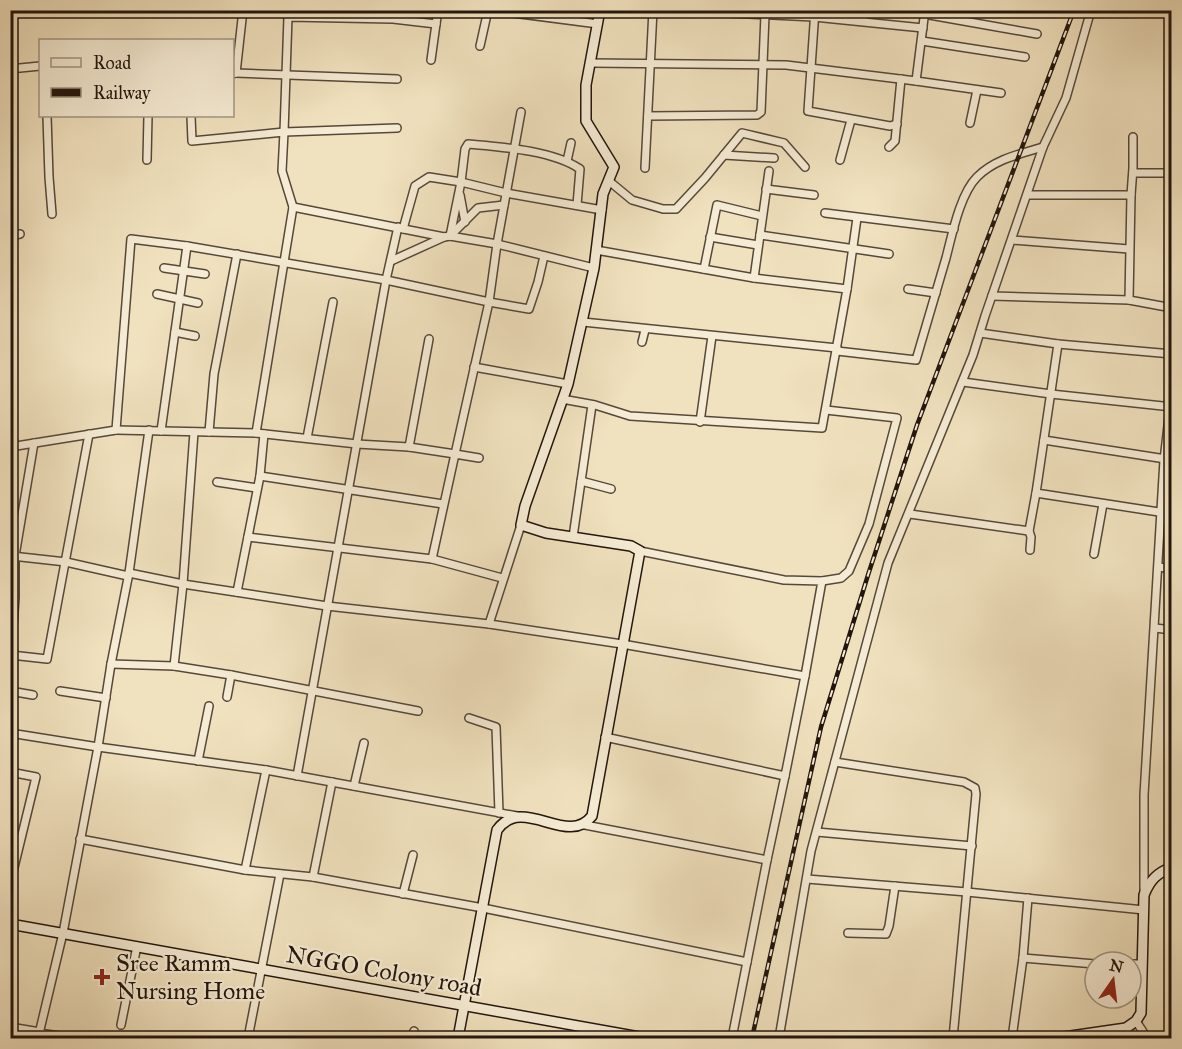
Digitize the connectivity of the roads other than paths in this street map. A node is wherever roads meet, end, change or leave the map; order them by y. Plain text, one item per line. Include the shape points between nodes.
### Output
1 (243, 10) edge
2 (438, 10) edge
3 (489, 10) edge
4 (600, 10) edge
5 (653, 10) edge
6 (665, 10) edge
7 (864, 10) edge
8 (1091, 10) edge
9 (925, 12) edge
10 (289, 14) edge
11 (814, 14) edge
12 (765, 15) junction
13 (863, 20) junction
14 (436, 24) junction
15 (598, 24) junction
16 (923, 28) junction
17 (1037, 34) dead end
18 (922, 41) junction
19 (480, 46) dead end
20 (1025, 57) dead end
21 (430, 60) dead end
22 (591, 63) junction
23 (650, 64) junction
24 (763, 65) junction
25 (39, 66) edge
26 (811, 68) junction
27 (10, 69) edge
28 (234, 74) edge
29 (287, 74) junction
30 (397, 79) dead end
31 (901, 79) junction
32 (916, 81) junction
33 (976, 90) junction
34 (1001, 93) dead end
35 (521, 112) dead end
36 (47, 117) edge
37 (148, 117) edge
38 (191, 117) edge
39 (648, 117) junction
40 (851, 120) junction
41 (970, 123) dead end
42 (897, 124) junction
43 (397, 128) dead end
44 (284, 132) junction
45 (1133, 137) dead end
46 (571, 143) dead end
47 (889, 147) dead end
48 (1043, 147) junction
49 (514, 148) junction
50 (724, 155) junction
51 (774, 158) dead end
52 (147, 160) dead end
53 (567, 160) junction
54 (840, 160) dead end
55 (645, 168) dead end
56 (805, 168) dead end
57 (770, 171) dead end
58 (1133, 173) junction
59 (1172, 173) edge
60 (609, 181) junction
61 (461, 182) junction
62 (766, 189) junction
63 (459, 190) junction
64 (506, 193) junction
65 (814, 195) dead end
66 (1027, 195) junction
67 (1131, 195) junction
68 (504, 205) junction
69 (577, 205) junction
70 (293, 207) junction
71 (602, 210) junction
72 (825, 213) dead end
73 (52, 214) dead end
74 (762, 216) junction
75 (857, 218) junction
76 (465, 222) junction
77 (400, 228) junction
78 (954, 229) junction
79 (20, 234) dead end
80 (10, 236) edge
81 (760, 236) junction
82 (447, 237) junction
83 (710, 237) junction
84 (1012, 240) junction
85 (497, 244) junction
86 (758, 245) junction
87 (187, 246) junction
88 (853, 249) junction
89 (1129, 249) junction
90 (596, 250) junction
91 (237, 254) junction
92 (889, 254) dead end
93 (544, 256) junction
94 (391, 261) junction
95 (284, 262) junction
96 (164, 268) dead end
97 (594, 268) junction
98 (704, 269) junction
99 (183, 270) junction
100 (205, 274) dead end
101 (754, 278) junction
102 (386, 280) junction
103 (847, 289) junction
104 (908, 289) dead end
105 (936, 293) junction
106 (157, 294) dead end
107 (992, 296) junction
108 (179, 299) junction
109 (1129, 300) junction
110 (333, 302) dead end
111 (489, 302) junction
112 (198, 303) dead end
113 (1172, 308) edge
114 (583, 322) junction
115 (645, 330) junction
116 (175, 332) junction
117 (980, 333) junction
118 (195, 336) dead end
119 (712, 336) junction
120 (429, 339) dead end
121 (642, 342) dead end
122 (1058, 344) junction
123 (837, 349) junction
124 (1172, 354) edge
125 (474, 367) junction
126 (963, 382) junction
127 (568, 384) junction
128 (1172, 391) edge
129 (1052, 394) junction
130 (562, 399) junction
131 (592, 405) junction
132 (1170, 407) edge
133 (826, 410) junction
134 (700, 422) junction
135 (116, 429) junction
136 (149, 430) junction
137 (161, 431) junction
138 (194, 432) junction
139 (209, 432) junction
140 (89, 434) junction
141 (260, 434) junction
142 (307, 438) junction
143 (1044, 440) junction
144 (34, 443) junction
145 (357, 444) junction
146 (10, 447) edge
147 (409, 447) junction
148 (455, 454) junction
149 (479, 458) dead end
150 (1168, 460) edge
151 (260, 476) junction
152 (581, 481) junction
153 (217, 482) dead end
154 (257, 488) junction
155 (611, 489) dead end
156 (349, 490) junction
157 (1036, 494) junction
158 (443, 504) junction
159 (1103, 504) junction
160 (1162, 513) junction
161 (910, 514) junction
162 (1172, 514) edge
163 (521, 525) junction
164 (1029, 531) junction
165 (248, 537) junction
166 (573, 537) junction
167 (339, 548) junction
168 (1030, 550) dead end
169 (640, 551) junction
170 (1094, 554) dead end
171 (13, 556) edge
172 (432, 559) junction
173 (66, 562) junction
174 (1159, 567) junction
175 (1172, 569) edge
176 (129, 574) junction
177 (502, 578) junction
178 (822, 581) junction
179 (183, 584) junction
180 (237, 592) junction
181 (13, 598) edge
182 (327, 606) junction
183 (489, 624) junction
184 (1155, 628) junction
185 (1172, 630) edge
186 (622, 644) junction
187 (111, 664) junction
188 (174, 666) junction
189 (231, 675) junction
190 (804, 676) junction
191 (311, 690) junction
192 (10, 691) edge
193 (60, 691) dead end
194 (33, 695) dead end
195 (227, 697) dead end
196 (106, 698) junction
197 (209, 706) dead end
198 (418, 711) dead end
199 (470, 718) dead end
200 (10, 733) edge
201 (605, 737) junction
202 (364, 743) dead end
203 (98, 747) junction
204 (198, 761) junction
205 (835, 762) junction
206 (266, 770) junction
207 (10, 772) edge
208 (297, 776) junction
209 (785, 776) junction
210 (332, 782) junction
211 (354, 786) junction
212 (499, 813) junction
213 (517, 816) junction
214 (585, 825) junction
215 (816, 832) junction
216 (80, 839) junction
217 (972, 846) junction
218 (413, 855) dead end
219 (767, 860) junction
220 (1172, 867) edge
221 (245, 870) junction
222 (280, 874) junction
223 (313, 877) junction
224 (807, 879) junction
225 (10, 884) edge
226 (895, 886) junction
227 (967, 892) junction
228 (403, 894) junction
229 (1144, 895) junction
230 (1028, 898) junction
231 (483, 908) junction
232 (1144, 910) junction
233 (10, 924) edge
234 (63, 933) junction
235 (848, 933) dead end
236 (137, 946) junction
237 (1143, 950) edge
238 (1023, 958) junction
239 (747, 962) junction
240 (1083, 962) edge
241 (263, 969) junction
242 (465, 1005) junction
243 (1141, 1010) edge
244 (1136, 1021) junction
245 (121, 1025) dead end
246 (10, 1027) edge
247 (39, 1034) edge
248 (73, 1038) edge
249 (248, 1038) edge
250 (458, 1038) edge
251 (645, 1038) edge
252 (732, 1038) edge
253 (778, 1038) edge
254 (953, 1038) edge
255 (1012, 1038) edge
256 (1057, 1038) edge
257 (1147, 1038) edge

1 - 28 street
2 - 14 street
3 - 15 street
3 - 19 street
4 - 15 street
5 - 23 street
6 - 12 street
7 - 13 street
8 - 48 street via 1066,98
9 - 16 street
9 - 17 street
10 - 14 street
10 - 29 street
11 - 12 street
11 - 13 street
11 - 26 street
12 - 24 street
13 - 16 street
14 - 21 street
15 - 22 street
16 - 18 street
18 - 20 street
18 - 32 street
22 - 23 street
22 - 60 street via 586,86 586,121 614,167
23 - 24 street
23 - 39 street
24 - 26 street
24 - 39 street via 761,112 757,116
25 - 27 street
26 - 31 street
26 - 40 street via 808,111
28 - 29 street
29 - 30 street
29 - 44 street
31 - 32 street
31 - 42 street
32 - 33 street
33 - 34 street
33 - 41 street
35 - 49 street
36 - 73 street
37 - 52 street
38 - 44 street via 192,141
39 - 55 street
40 - 42 street
40 - 54 street
42 - 47 street via 895,141
43 - 44 street
44 - 70 street via 282,171
45 - 58 street
46 - 53 street
48 - 66 street
48 - 78 street via 1008,157 975,179
49 - 53 street
49 - 61 street via 468,144
49 - 64 street
50 - 51 street
50 - 56 street via 742,133 784,143
50 - 60 street via 681,206 672,210 632,200
53 - 69 street via 580,169
57 - 62 street
58 - 59 street
58 - 67 street
60 - 71 street
61 - 63 street
61 - 64 street
61 - 77 street via 429,177 415,186
62 - 65 street
62 - 74 street
63 - 76 street
63 - 82 street
64 - 68 street
64 - 69 street
66 - 67 street
66 - 84 street
67 - 89 street
68 - 76 street via 478,208
68 - 85 street
69 - 71 street
70 - 77 street
70 - 95 street
71 - 90 street
72 - 75 street
74 - 81 street
74 - 83 street via 717,205
75 - 78 street
75 - 88 street
76 - 82 street
77 - 82 street
77 - 94 street
78 - 105 street
79 - 80 street
81 - 86 street
81 - 88 street
82 - 85 street
82 - 94 street
83 - 86 street
83 - 98 street
84 - 89 street
84 - 107 street
85 - 93 street
85 - 111 street
86 - 101 street
87 - 91 street
87 - 99 street
87 - 135 street via 131,239
88 - 92 street
88 - 103 street
89 - 109 street
90 - 97 street
90 - 98 street
91 - 95 street
91 - 139 street via 214,374
93 - 97 street
93 - 111 street via 529,309
94 - 102 street
95 - 102 street
95 - 141 street
96 - 99 street
97 - 114 street
98 - 101 street
99 - 100 street
99 - 108 street
101 - 103 street
102 - 111 street
102 - 145 street
103 - 123 street
104 - 105 street
105 - 123 street via 916,360
106 - 108 street
107 - 109 street
107 - 117 street
108 - 112 street
108 - 116 street
109 - 113 street
110 - 142 street
111 - 125 street
114 - 115 street
114 - 127 street
115 - 119 street
115 - 121 street
116 - 118 street
116 - 137 street
117 - 122 street
117 - 126 street
119 - 123 street
119 - 134 street
120 - 147 street
122 - 124 street
122 - 129 street
123 - 133 street
125 - 127 street
125 - 148 street
126 - 129 street
126 - 161 street
127 - 130 street
128 - 132 street
129 - 132 street
129 - 143 street
130 - 131 street
130 - 163 street
131 - 134 street via 630,416
131 - 152 street
132 - 150 street
133 - 134 street via 822,428
133 - 178 street via 897,418 869,524 849,571 841,578
135 - 136 street
135 - 140 street
136 - 137 street
136 - 176 street
137 - 138 street
138 - 139 street
138 - 179 street
139 - 141 street
140 - 144 street
140 - 173 street
141 - 142 street
141 - 151 street
142 - 145 street
143 - 150 street
143 - 157 street
144 - 146 street
144 - 171 street
145 - 147 street
145 - 156 street
147 - 148 street
148 - 149 street
148 - 158 street
150 - 160 street
151 - 154 street
151 - 156 street
152 - 155 street
152 - 166 street
153 - 154 street
154 - 165 street
156 - 158 street
156 - 167 street
157 - 159 street
157 - 164 street
158 - 172 street
159 - 160 street
159 - 170 street
160 - 162 street
160 - 174 street
161 - 164 street
161 - 205 street via 888,563
163 - 166 street
163 - 177 street
164 - 168 street
165 - 167 street
165 - 180 street
166 - 169 street via 632,546
167 - 172 street
167 - 182 street
169 - 178 street via 784,580
169 - 186 street
171 - 173 street
171 - 181 street
172 - 177 street
173 - 176 street
173 - 181 street via 47,659 11,655
174 - 175 street
174 - 184 street
176 - 179 street
176 - 187 street
177 - 183 street
178 - 190 street
179 - 180 street
179 - 188 street
180 - 182 street
182 - 183 street
182 - 191 street
183 - 186 street
184 - 185 street
184 - 229 street via 1144,795
186 - 190 street
186 - 201 street
187 - 188 street
187 - 196 street
188 - 189 street
189 - 191 street
189 - 195 street
190 - 209 street
191 - 198 street
191 - 208 street
192 - 194 street
193 - 196 street
196 - 203 street
197 - 204 street
199 - 212 street via 496,727
200 - 203 street
201 - 209 street
201 - 214 street via 592,816
202 - 211 street
203 - 204 street
203 - 216 street
204 - 206 street
205 - 215 street
205 - 217 street via 964,782 975,788
206 - 208 street
206 - 221 street
207 - 225 street via 36,777
208 - 210 street
209 - 219 street
210 - 211 street
210 - 223 street
211 - 212 street
212 - 213 street
213 - 214 street via 574,827
213 - 231 street via 504,821 497,830
214 - 219 street
215 - 217 street
215 - 224 street
216 - 221 street
216 - 234 street
217 - 227 street
218 - 228 street
219 - 239 street
220 - 229 street via 1152,879
221 - 222 street
222 - 223 street
222 - 241 street
223 - 228 street
224 - 226 street
224 - 253 street
226 - 227 street
226 - 235 street via 886,934
227 - 230 street
227 - 254 street
228 - 231 street
229 - 232 street
230 - 232 street
230 - 238 street
231 - 239 street
231 - 242 street
232 - 237 street
233 - 234 street, NGGO Colony road
234 - 236 street, NGGO Colony road
234 - 247 street
236 - 241 street, NGGO Colony road
236 - 245 street
238 - 240 street
238 - 255 street
239 - 252 street
241 - 242 street, NGGO Colony road
241 - 249 street
242 - 250 street
242 - 251 street, NGGO Colony road
243 - 244 street
244 - 256 street via 1126,1028
244 - 257 street
246 - 247 street
247 - 248 street

